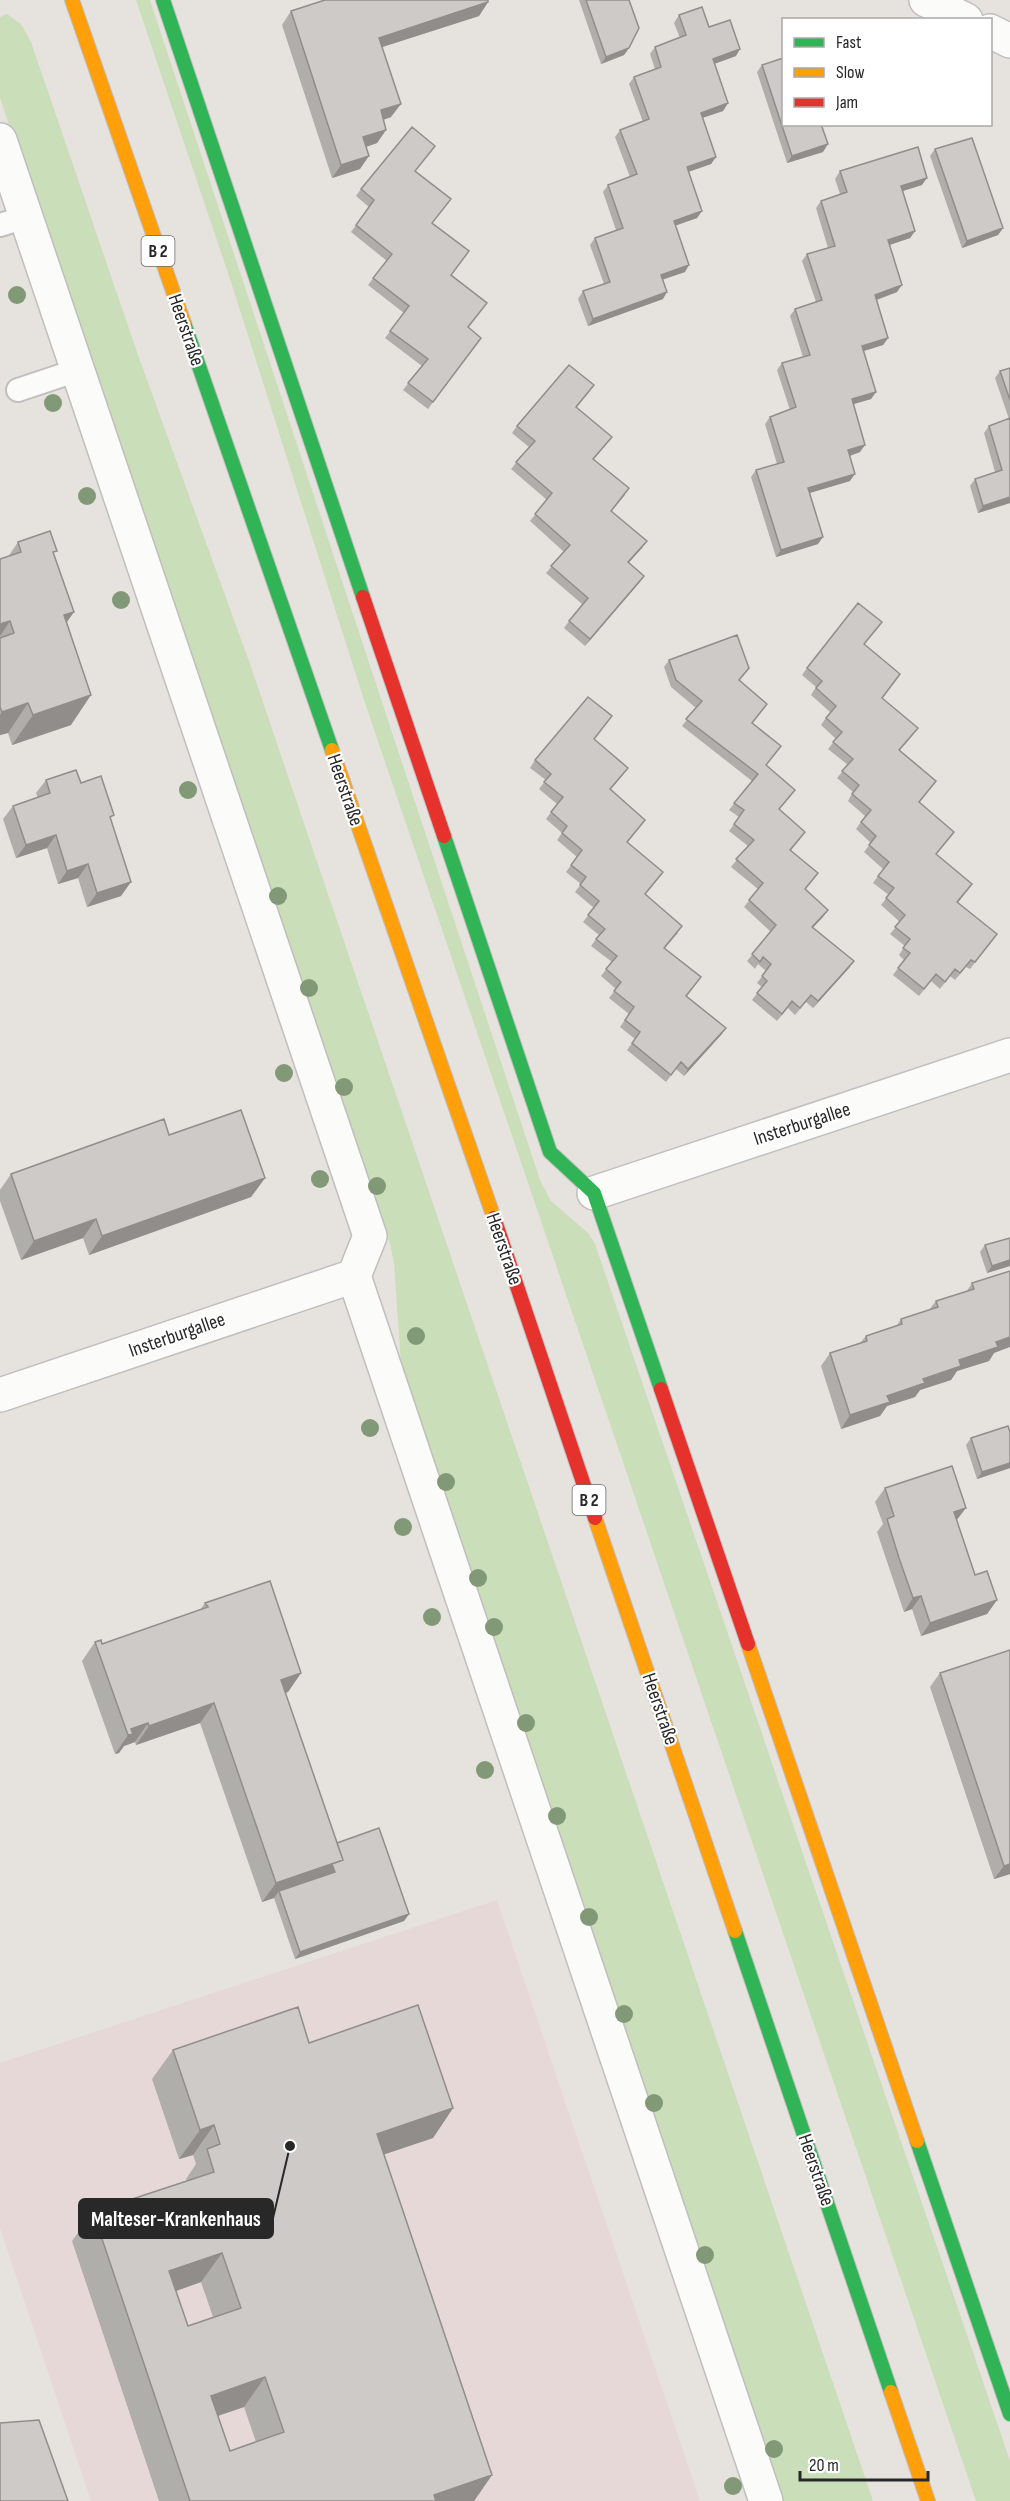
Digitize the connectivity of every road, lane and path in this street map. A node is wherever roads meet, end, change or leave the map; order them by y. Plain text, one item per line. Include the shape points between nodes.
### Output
1 (72, 0) edge
2 (163, 0) edge
3 (926, 0) edge
4 (962, 18) edge
5 (992, 32) edge
6 (1010, 41) edge
7 (0, 140) edge
8 (13, 221) edge
9 (78, 370) junction
10 (18, 390) dead end
11 (1010, 1055) edge
12 (594, 1192) junction
13 (354, 1276) junction
14 (0, 1395) edge
15 (1010, 2414) edge
16 (766, 2501) edge
17 (928, 2501) edge

1 - 17 main road, Heerstraße / B 2 via 493,1215
2 - 12 main road via 550,1152
3 - 4 street
5 - 6 street
7 - 8 street
8 - 9 street
9 - 10 lane
9 - 13 street via 370,1236
11 - 12 street, Insterburgallee
12 - 15 main road
13 - 14 street, Insterburgallee
13 - 16 street

